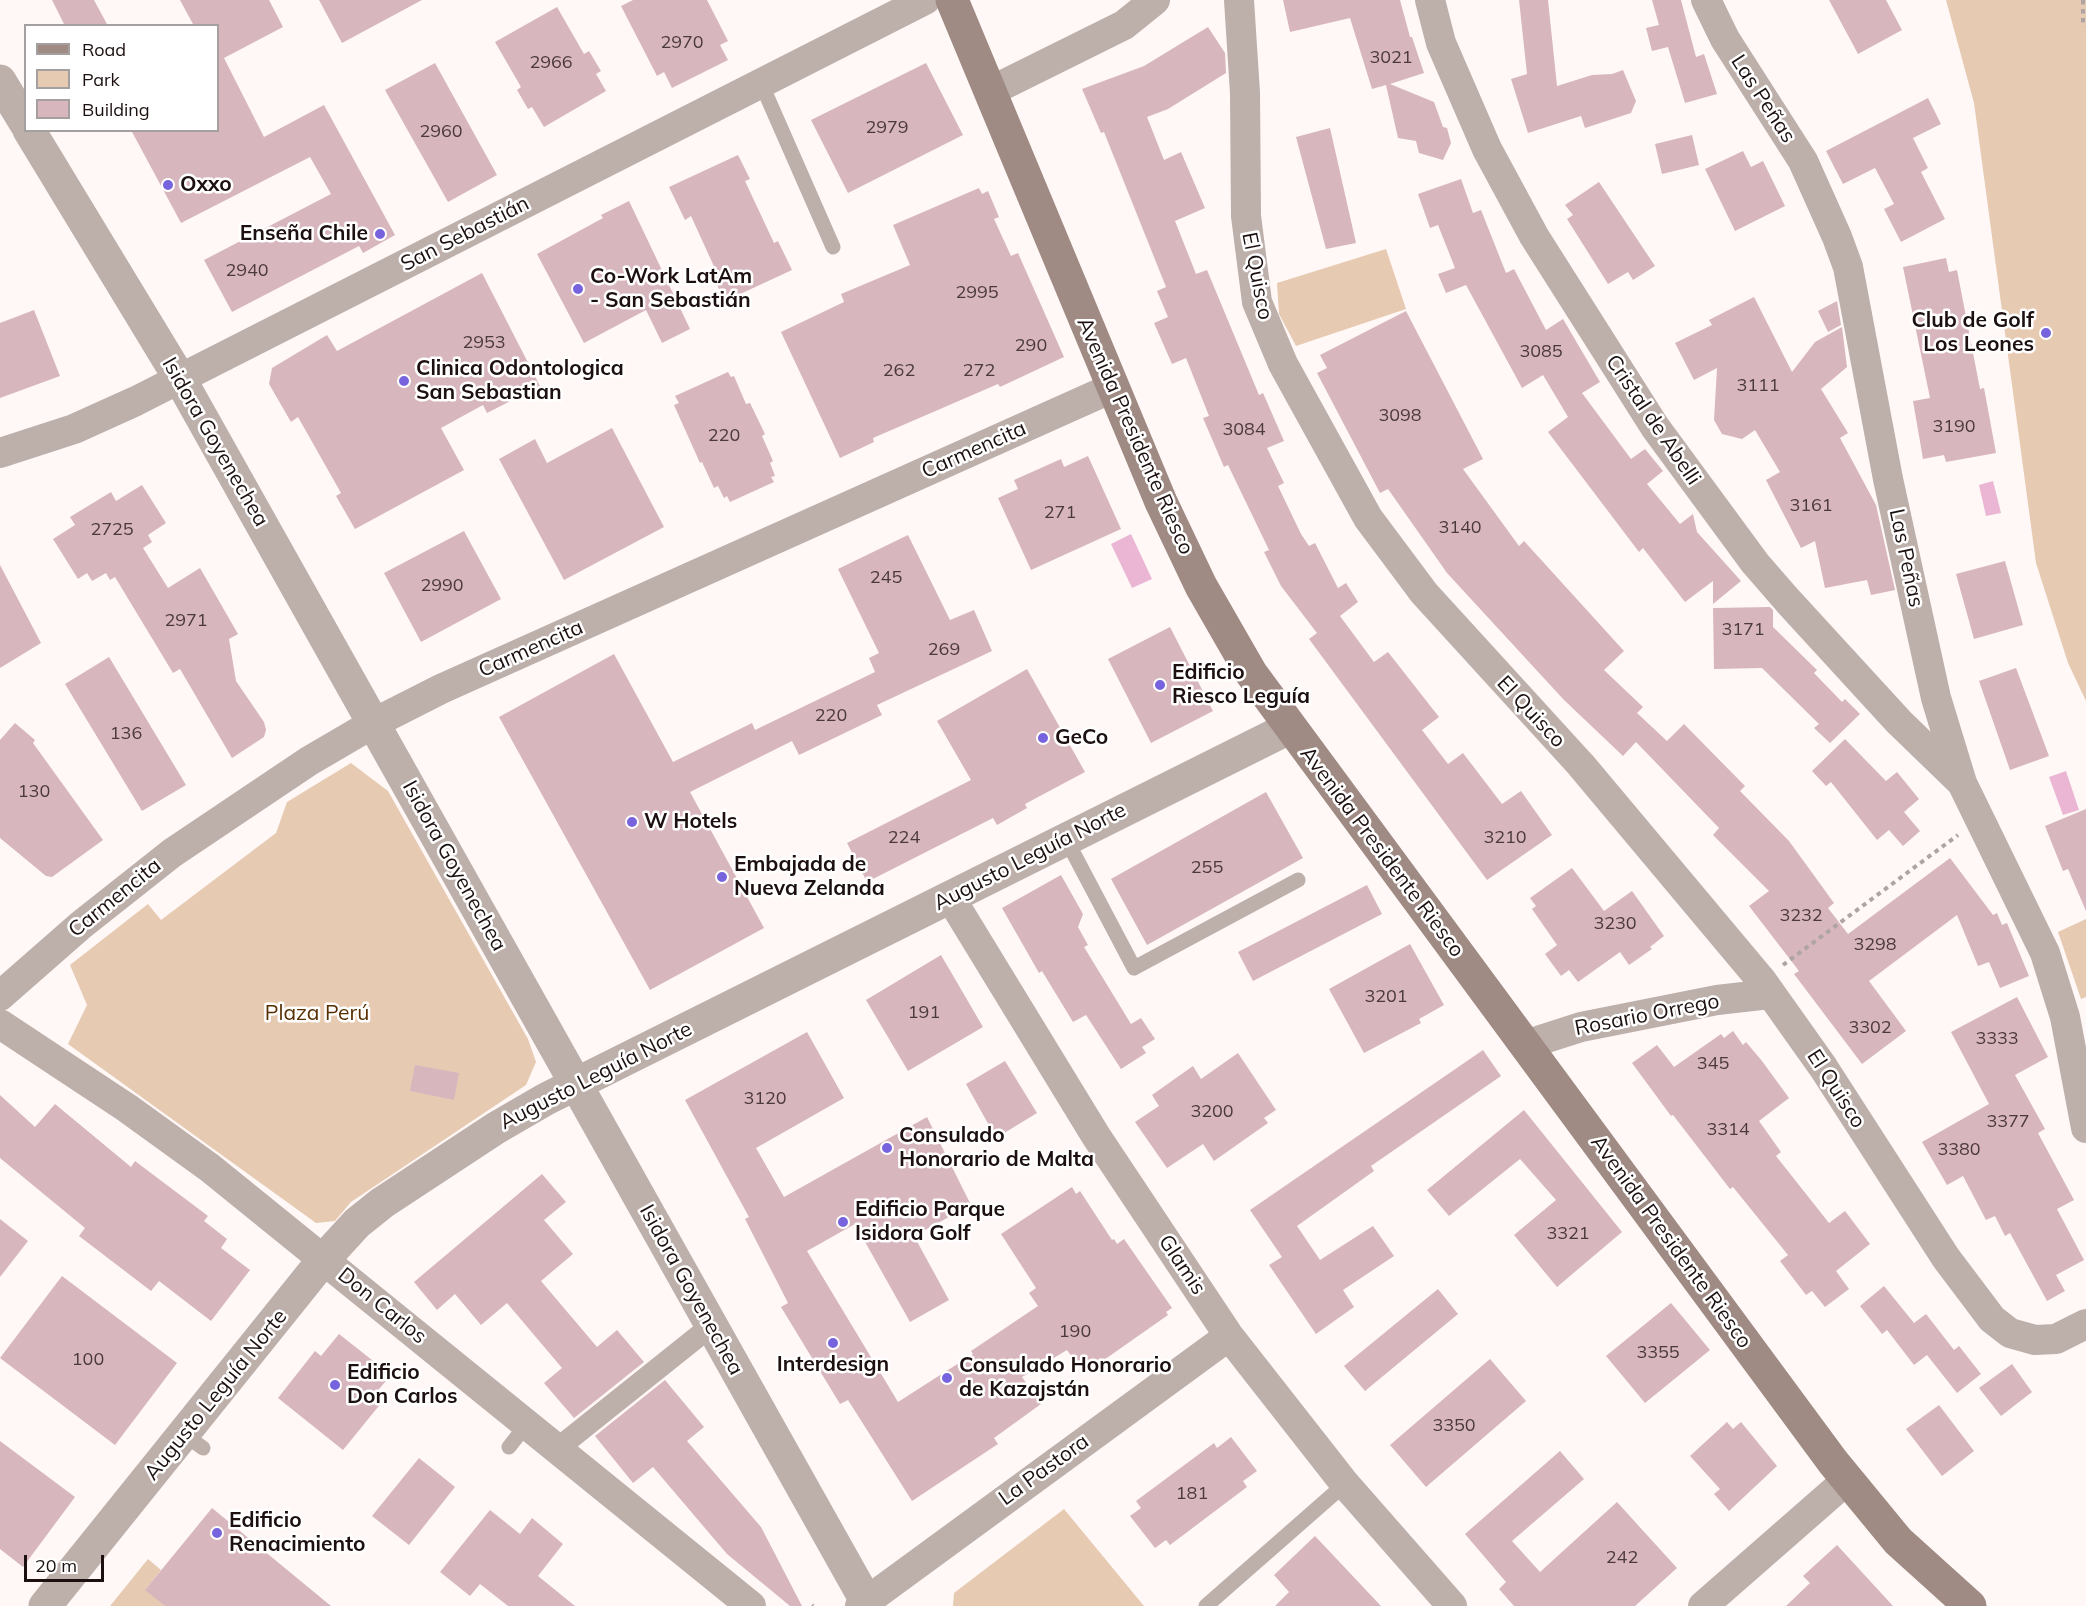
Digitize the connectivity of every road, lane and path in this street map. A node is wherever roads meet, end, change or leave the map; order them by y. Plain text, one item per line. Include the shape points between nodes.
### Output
1 (925, 0) edge
2 (952, 0) edge
3 (1155, 0) edge
4 (1239, 0) edge
5 (1430, 0) edge
6 (1706, 0) edge
7 (2083, 0) edge
8 (2086, 26) edge
9 (0, 81) edge
10 (761, 83) junction
11 (991, 91) junction
12 (24, 121) edge
13 (30, 132) edge
14 (833, 247) dead end
15 (180, 379) junction
16 (1112, 388) junction
17 (0, 453) edge
18 (374, 723) junction
19 (1289, 728) junction
20 (1962, 783) junction
21 (1980, 819) junction
22 (1066, 839) junction
23 (1298, 880) dead end
24 (950, 897) junction
25 (1766, 988) junction
26 (0, 996) edge
27 (0, 1024) edge
28 (1525, 1045) junction
29 (577, 1084) junction
30 (2086, 1128) edge
31 (324, 1260) junction
32 (2086, 1324) edge
33 (711, 1326) junction
34 (1229, 1336) junction
35 (557, 1449) junction
36 (1847, 1480) junction
37 (1346, 1484) junction
38 (55, 1602) edge
39 (865, 1604) edge
40 (751, 1606) edge
41 (1206, 1606) edge
42 (1452, 1606) edge
43 (1703, 1606) edge
44 (1970, 1606) edge

1 - 10 street, San Sebastián
2 - 11 main road, Avenida Presidente Riesco
3 - 11 street via 1124,25
4 - 25 street, El Quisco via 1246,216 1257,302 1283,364 1368,518 1424,593 1581,765
5 - 20 street, Cristal de Abelli via 1441,43 1492,159 1534,236 1655,427 1755,563 1899,722
6 - 20 street, Las Peñas via 1730,47 1803,161 1848,267 1888,479 1936,698
7 - 8 path
9 - 12 street
10 - 14 lane
10 - 15 street, San Sebastián
11 - 16 main road, Avenida Presidente Riesco
13 - 15 street, Isidora Goyenechea
15 - 17 street, San Sebastián via 104,417
15 - 18 street, Isidora Goyenechea
16 - 18 street, Carmencita
16 - 19 main road, Avenida Presidente Riesco via 1202,586 1246,665
18 - 26 street, Carmencita via 300,767 172,853
18 - 29 street, Isidora Goyenechea
19 - 22 street, Augusto Leguía Norte
19 - 28 main road, Avenida Presidente Riesco
20 - 21 street, Las Peñas
21 - 25 path
21 - 30 street, Las Peñas via 2045,953 2065,1017
22 - 23 lane via 1134,968
22 - 24 street, Augusto Leguía Norte
24 - 29 street, Augusto Leguía Norte
24 - 34 street, Glamis via 1096,1136
25 - 28 street, Rosario Orrego via 1581,1027
25 - 32 street, El Quisco via 1823,1067 1972,1294 2001,1327 2035,1340 2056,1339
27 - 31 street, Don Carlos via 210,1168
28 - 36 main road, Avenida Presidente Riesco
29 - 31 street, Augusto Leguía Norte via 496,1128 382,1203 357,1223
29 - 33 street, Isidora Goyenechea
31 - 35 street, Don Carlos via 518,1436
31 - 38 street, Augusto Leguía Norte via 194,1442
33 - 35 street
33 - 39 street, Isidora Goyenechea
34 - 37 street, Glamis
34 - 39 street, La Pastora
35 - 40 street, Don Carlos
36 - 43 street
36 - 44 main road, Avenida Presidente Riesco via 1898,1541
37 - 41 lane
37 - 42 street, Glamis

